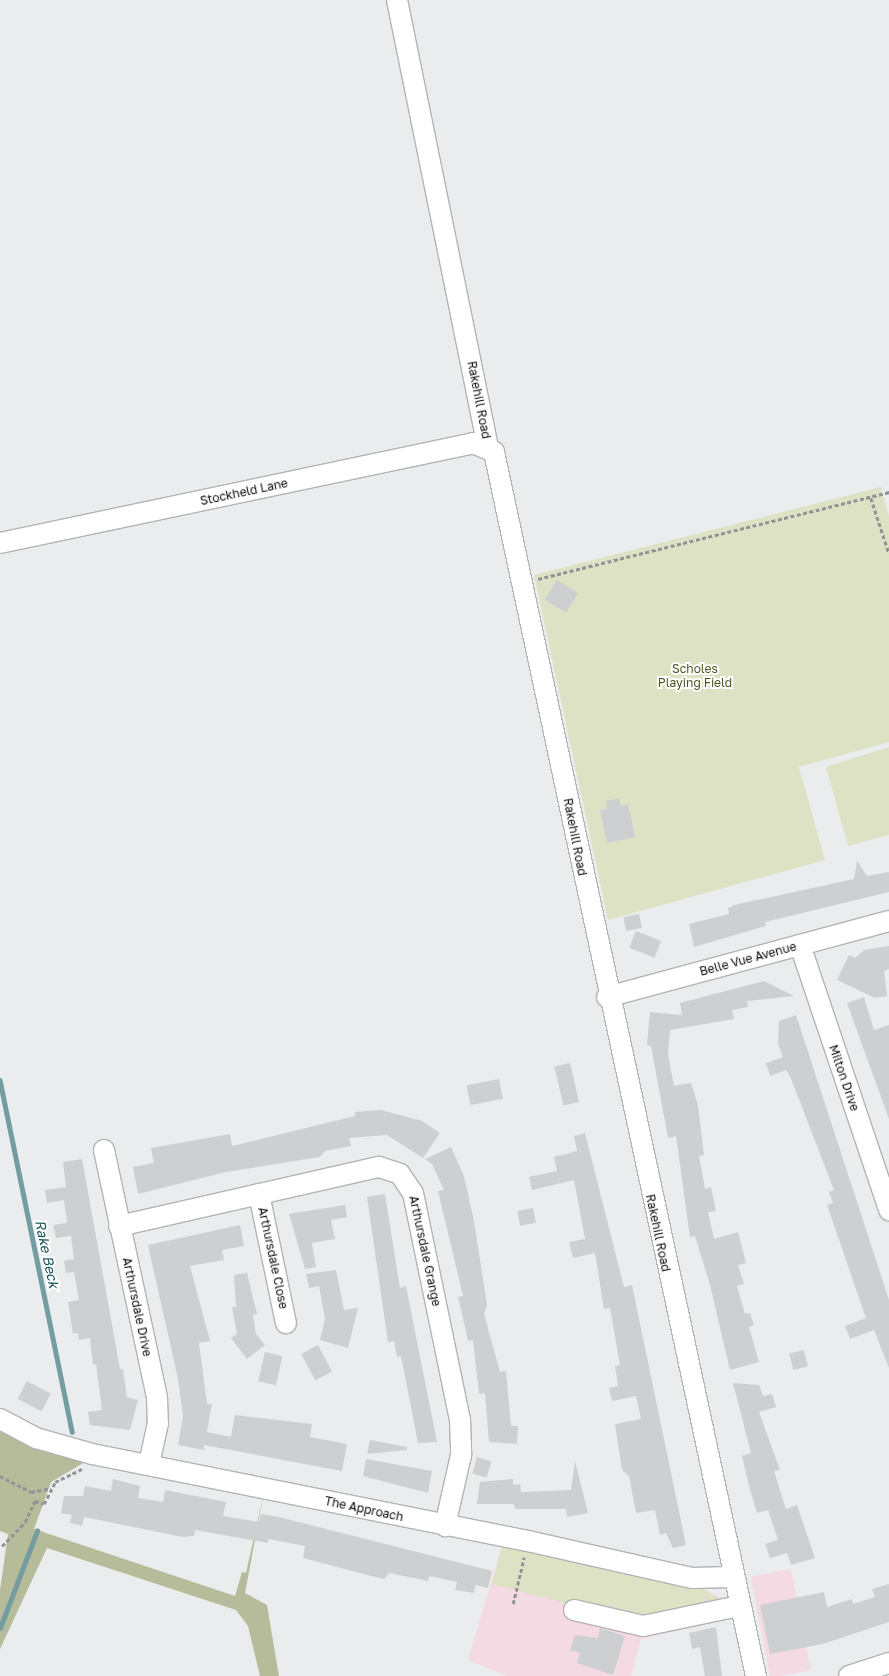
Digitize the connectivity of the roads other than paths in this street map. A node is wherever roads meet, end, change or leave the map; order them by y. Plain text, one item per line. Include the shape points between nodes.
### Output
1 (397, 0) edge
2 (488, 447) junction
3 (0, 543) edge
4 (889, 922) edge
5 (800, 945) junction
6 (607, 997) junction
7 (104, 1150) dead end
8 (259, 1194) junction
9 (889, 1210) edge
10 (119, 1226) junction
11 (286, 1323) dead end
12 (0, 1419) edge
13 (149, 1464) junction
14 (445, 1526) junction
15 (732, 1577) junction
16 (739, 1606) junction
17 (574, 1610) dead end
18 (889, 1663) edge
19 (756, 1676) edge
20 (848, 1676) edge

1 - 2 street, Rakehill Road
2 - 3 street, Stockheld Lane via 473,443
2 - 6 street, Rakehill Road via 498,458
4 - 5 street, Belle Vue Avenue
5 - 6 street, Belle Vue Avenue
5 - 9 street, Milton Drive
6 - 15 street, Rakehill Road
7 - 10 street, Arthursdale Drive
8 - 10 street, Arthursdale Grange
8 - 11 street, Arthursdale Close
8 - 14 street, Arthursdale Grange via 379,1167 400,1174 408,1183 460,1419 461,1454
10 - 13 street, Arthursdale Drive via 157,1398 158,1423
12 - 13 street, The Approach via 36,1438 92,1454
13 - 14 street, The Approach
14 - 15 street, The Approach via 692,1578
15 - 16 street, Rakehill Road
16 - 17 street via 643,1626
16 - 19 street, Rakehill Road
18 - 20 street

